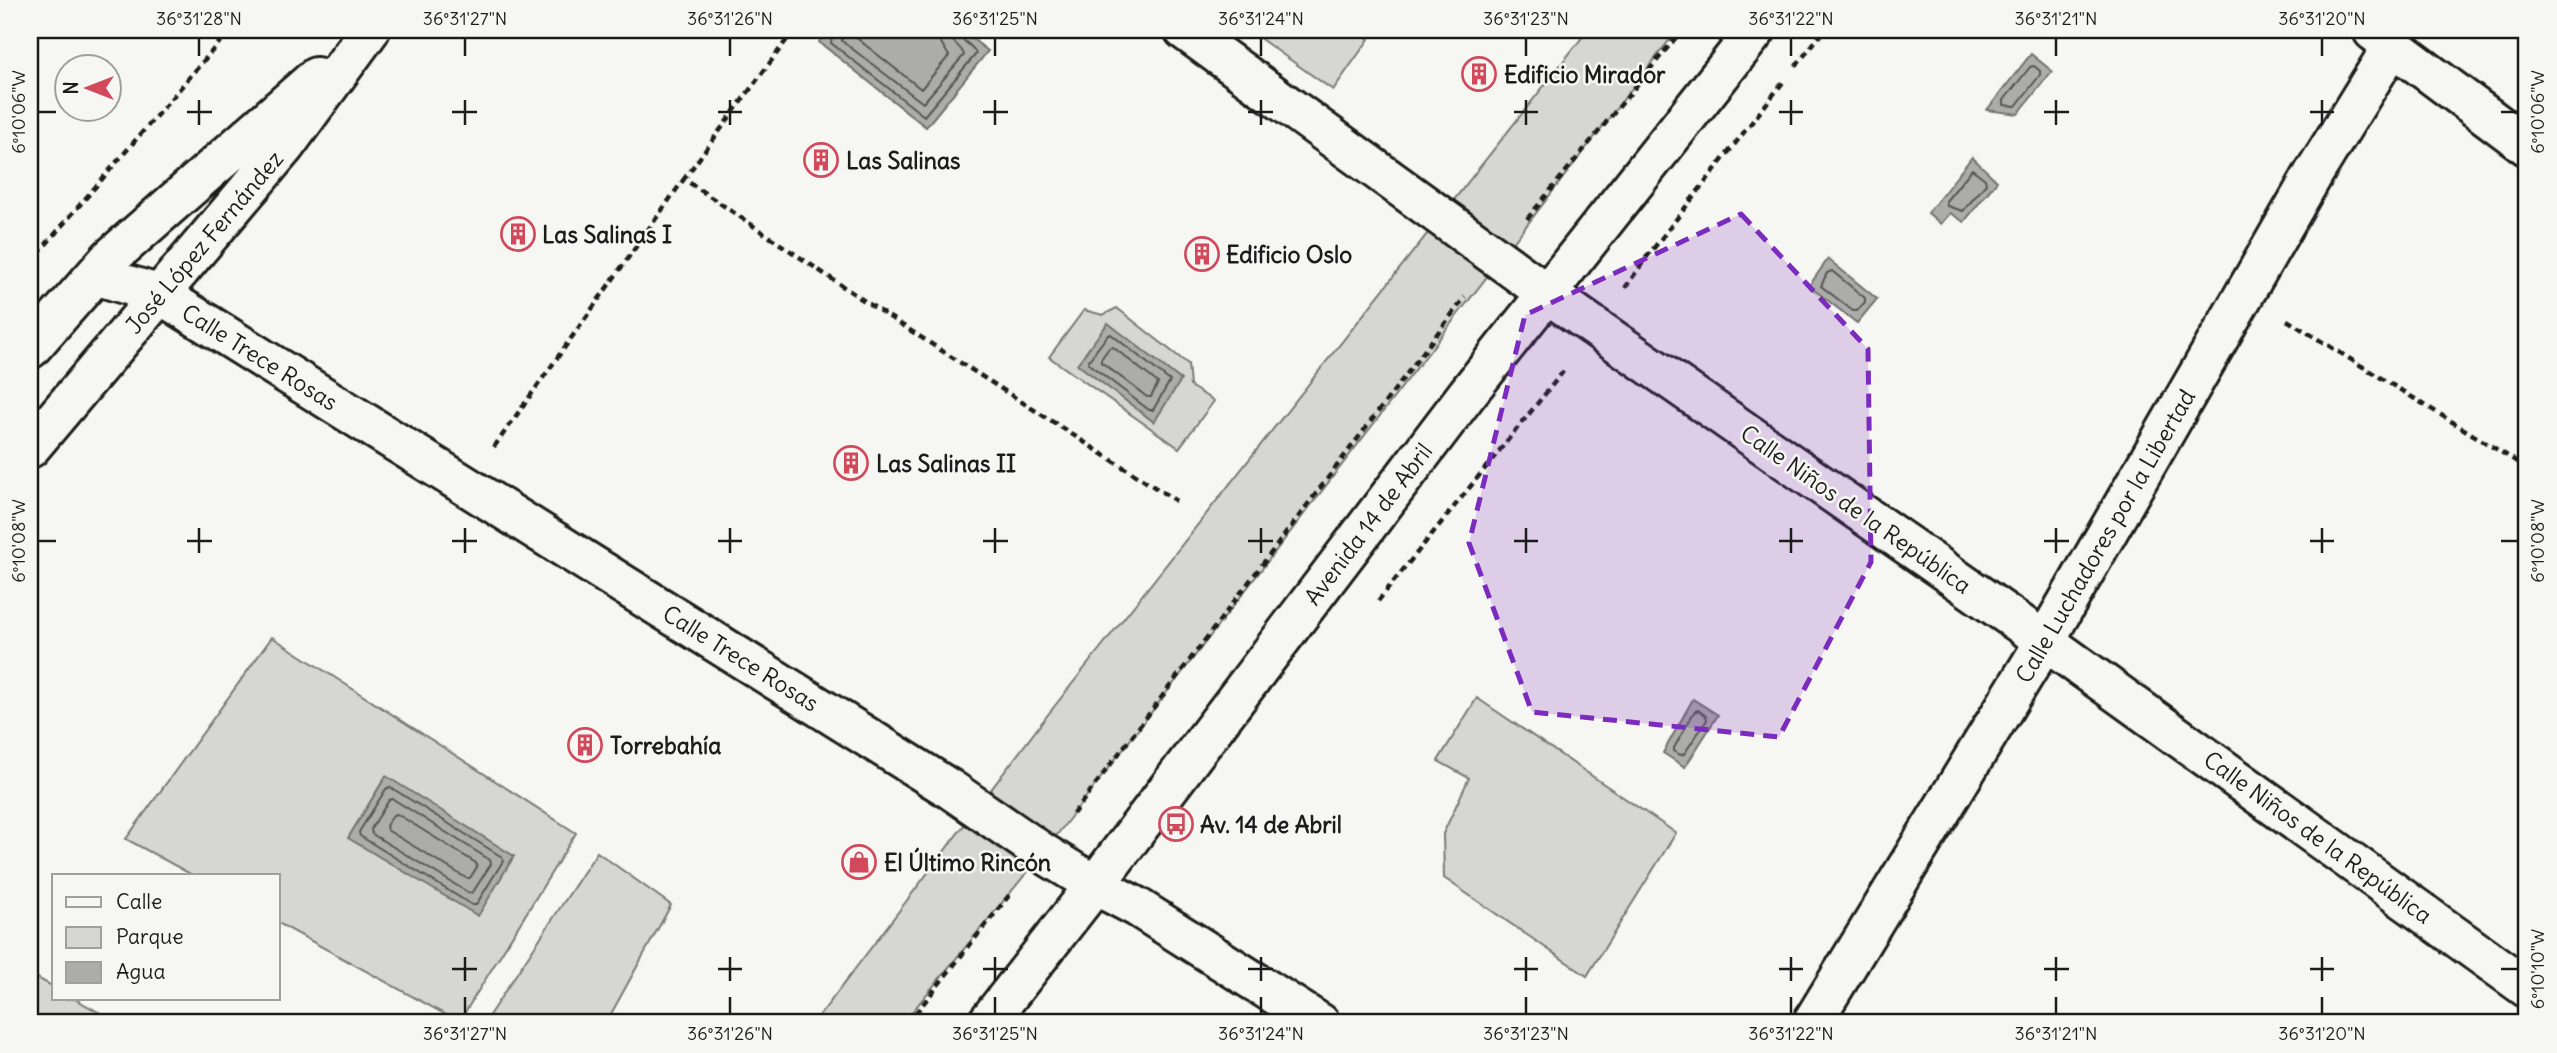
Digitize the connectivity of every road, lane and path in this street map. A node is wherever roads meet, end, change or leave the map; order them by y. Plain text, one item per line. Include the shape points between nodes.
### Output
1 (230, 30) edge
2 (370, 30) edge
3 (794, 30) edge
4 (1184, 30) edge
5 (1682, 30) edge
6 (1756, 30) edge
7 (1824, 30) edge
8 (2382, 37) edge
9 (2527, 146) edge
10 (684, 179) junction
11 (1497, 256) junction
12 (30, 263) edge
13 (95, 275) junction
14 (2246, 292) junction
15 (1546, 293) junction
16 (161, 295) junction
17 (1598, 329) junction
18 (30, 349) edge
19 (30, 448) edge
20 (492, 449) dead end
21 (2527, 468) edge
22 (1176, 501) dead end
23 (1372, 608) dead end
24 (2045, 641) junction
25 (1043, 853) junction
26 (1095, 885) junction
27 (2527, 988) edge
28 (908, 1023) edge
29 (987, 1023) edge
30 (1320, 1023) edge
31 (1812, 1023) edge

1 - 12 path
2 - 13 street, José López Fernández
2 - 16 street, José López Fernández via 285,146
3 - 10 path
4 - 11 street, Calle Niños de la República
5 - 11 path
6 - 15 street, Avenida 14 de Abril
7 - 17 path via 1646,258
8 - 9 street
8 - 14 street, Calle Luchadores por la Libertad via 2314,173
10 - 20 path
10 - 22 path
11 - 15 street, Calle Niños de la República
11 - 25 path
13 - 16 street, Calle Trece Rosas
13 - 18 street, José López Fernández
14 - 21 path
14 - 24 street, Calle Luchadores por la Libertad
15 - 17 street, Calle Niños de la República
15 - 26 street, Avenida 14 de Abril
16 - 19 street, José López Fernández
16 - 25 street, Calle Trece Rosas via 961,796
17 - 23 path
17 - 24 street, Calle Niños de la República
24 - 27 street, Calle Niños de la República
24 - 31 street, Calle Luchadores por la Libertad
25 - 26 street, Calle Trece Rosas
25 - 28 path
26 - 29 street, Avenida 14 de Abril
26 - 30 street, Calle Trece Rosas

